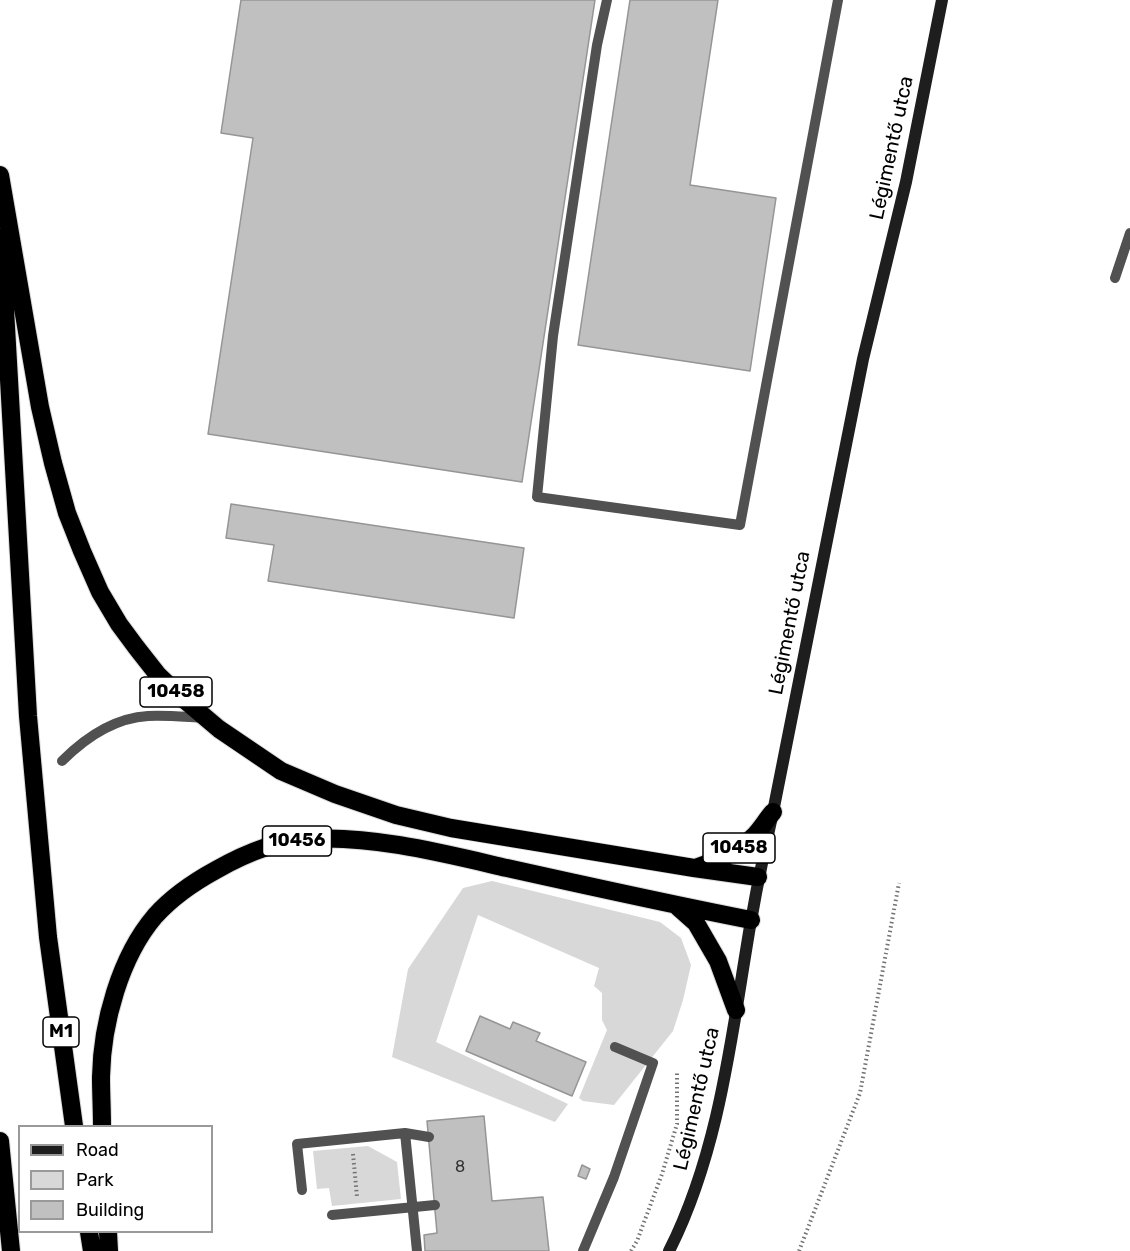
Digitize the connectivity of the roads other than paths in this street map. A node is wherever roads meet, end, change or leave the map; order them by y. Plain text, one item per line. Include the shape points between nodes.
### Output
1 (607, 0) edge
2 (838, 0) edge
3 (942, 0) edge
4 (0, 175) edge
5 (0, 224) edge
6 (1130, 233) edge
7 (1114, 278) dead end
8 (204, 718) junction
9 (62, 761) dead end
10 (773, 812) junction
11 (694, 868) junction
12 (758, 877) junction
13 (676, 906) junction
14 (751, 920) junction
15 (736, 1010) junction
16 (615, 1047) dead end
17 (74, 1125) edge
18 (102, 1125) edge
19 (405, 1133) junction
20 (429, 1137) dead end
21 (0, 1141) edge
22 (302, 1190) dead end
23 (435, 1205) dead end
24 (413, 1207) junction
25 (332, 1215) dead end
26 (89, 1233) edge
27 (108, 1233) edge
28 (11, 1251) edge
29 (92, 1251) edge
30 (109, 1251) edge
31 (417, 1251) edge
32 (583, 1251) edge
33 (669, 1251) edge

1 - 2 lane via 552,336 537,497 740,525
3 - 10 main road, Légimentő utca via 906,182 863,359
4 - 8 highway, 10458 via 40,407 67,513 81,551 119,624 158,675
5 - 17 highway, M1 via 28,716 48,937
6 - 7 lane
8 - 9 lane via 146,716 125,721 93,735
8 - 11 highway, 10458 via 280,771 396,815 451,828
10 - 11 highway, 10458 via 743,846 720,860
10 - 12 main road, Légimentő utca
11 - 12 highway, 10458
12 - 14 main road, Légimentő utca
13 - 14 highway, 10456
13 - 15 highway via 696,923 718,961
13 - 18 highway, 10456 via 458,857 366,841 308,838 249,853 196,881 169,902 142,932 122,972 106,1028 101,1075
14 - 15 main road, Légimentő utca
15 - 33 main road, Légimentő utca via 724,1084 697,1184
16 - 32 lane via 653,1063 614,1177
19 - 20 lane
19 - 22 lane via 297,1144
19 - 24 lane
21 - 28 highway
23 - 24 lane
24 - 25 lane
24 - 31 lane
26 - 29 highway
27 - 30 highway

